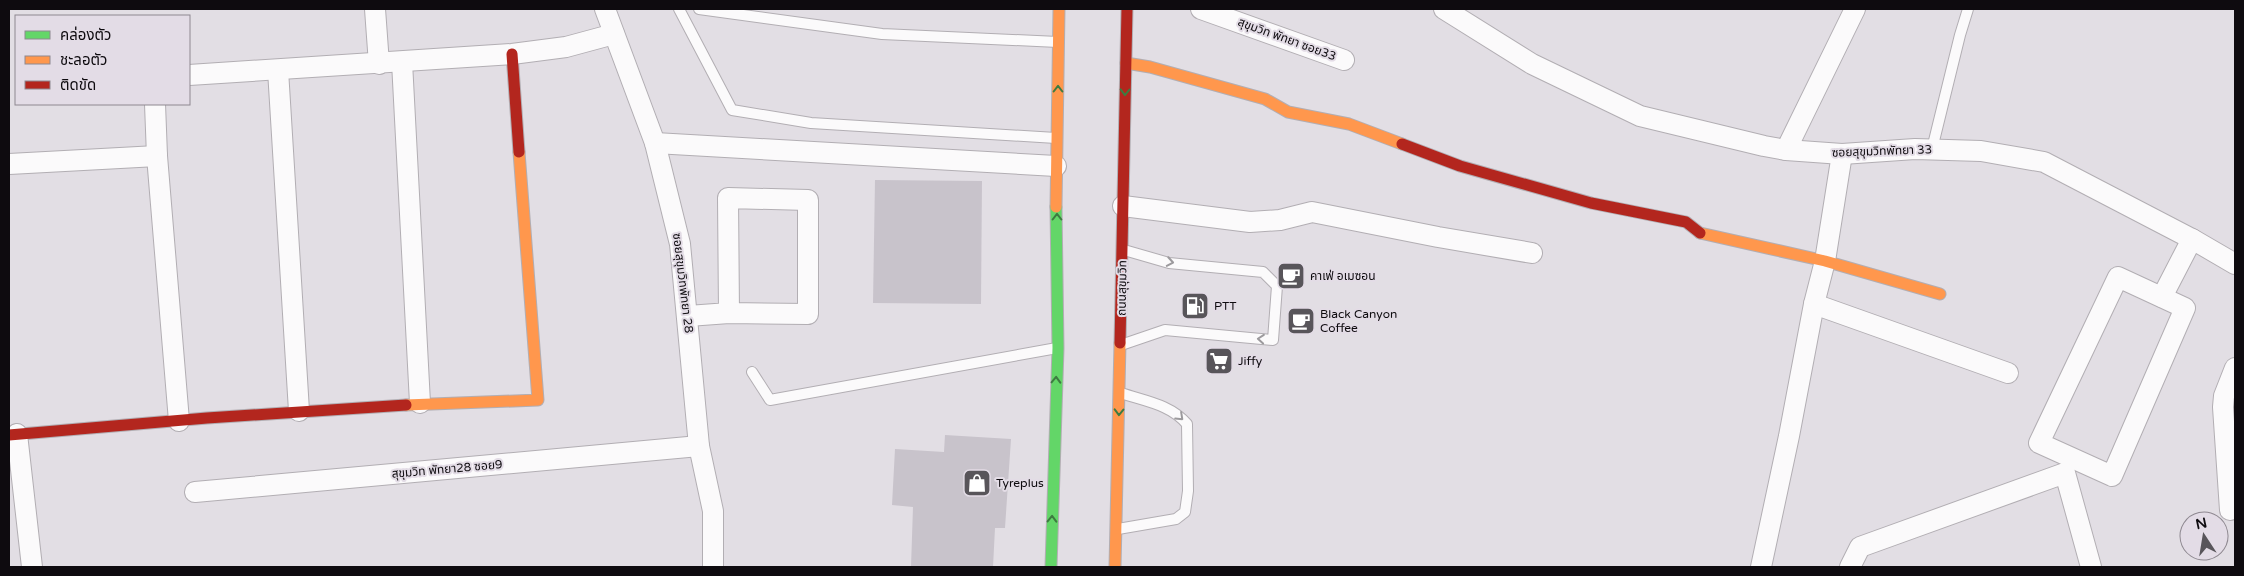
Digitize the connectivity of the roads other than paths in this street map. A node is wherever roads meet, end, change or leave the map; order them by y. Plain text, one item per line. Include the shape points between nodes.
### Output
1 (375, 9) edge
2 (605, 9) edge
3 (679, 9) edge
4 (699, 9) edge
5 (1059, 9) edge
6 (1127, 9) edge
7 (1201, 9) edge
8 (1444, 9) edge
9 (1856, 9) edge
10 (1968, 9) edge
11 (614, 34) junction
12 (1058, 42) junction
13 (512, 54) junction
14 (1344, 60) dead end
15 (402, 62) junction
16 (1126, 63) junction
17 (379, 64) junction
18 (278, 70) junction
19 (190, 75) edge
20 (155, 105) edge
21 (1057, 138) junction
22 (655, 143) junction
23 (1786, 150) junction
24 (1932, 150) junction
25 (1842, 154) junction
26 (157, 156) junction
27 (9, 164) edge
28 (1056, 166) junction
29 (1123, 206) junction
30 (2192, 238) junction
31 (1123, 250) junction
32 (1532, 252) dead end
33 (1825, 261) junction
34 (2235, 264) edge
35 (1940, 294) dead end
36 (2162, 297) junction
37 (1814, 304) junction
38 (729, 313) junction
39 (688, 316) junction
40 (1121, 345) junction
41 (1058, 348) junction
42 (2235, 368) edge
43 (752, 372) dead end
44 (2008, 374) dead end
45 (1120, 392) junction
46 (420, 403) junction
47 (299, 411) junction
48 (179, 421) junction
49 (13, 435) edge
50 (698, 446) junction
51 (195, 492) dead end
52 (2230, 510) dead end
53 (1117, 529) junction
54 (32, 567) edge
55 (713, 567) edge
56 (1051, 567) edge
57 (1115, 567) edge
58 (1762, 567) edge
59 (1850, 567) edge
60 (2091, 567) edge

1 - 17 street
2 - 11 street, ซอยสุขุมวิทพัทยา 28
3 - 21 lane via 732,110 811,123
4 - 12 lane via 882,34
5 - 12 main road
6 - 16 main road, ถนนสุขุมวิท
7 - 14 street, สุขุมวิท พัทยา ซอย33
8 - 23 street, ซอยสุขุมวิทพัทยา 33 via 1532,64 1640,116
9 - 23 street
10 - 24 lane
11 - 13 street via 566,47
11 - 22 street, ซอยสุขุมวิทพัทยา 28
21 -> 12 main road
13 - 15 street
13 - 46 main road via 538,400
15 - 17 street
15 - 46 street
16 -> 29 main road, ถนนสุขุมวิท
16 - 33 main road via 1265,99 1288,112 1349,124 1460,166 1591,203 1686,222 1699,233
17 - 18 street
18 - 19 street
18 - 47 street
20 - 26 street
21 - 28 main road
22 - 28 street
22 - 39 street, ซอยสุขุมวิทพัทยา 28 via 680,244
23 - 25 street, ซอยสุขุมวิทพัทยา 33
24 - 25 street, ซอยสุขุมวิทพัทยา 33
24 - 30 street, ซอยสุขุมวิทพัทยา 33 via 1981,150 2044,162
25 - 33 street
26 - 27 street
26 - 48 street
41 -> 28 main road
29 - 31 main road, ถนนสุขุมวิท
29 - 32 street via 1250,222 1280,220 1312,212
30 - 34 street, ซอยสุขุมวิทพัทยา 33
30 - 36 street
31 - 40 main road, ถนนสุขุมวิท
31 -> 40 lane via 1169,263 1263,272 1277,286 1273,340 1165,330
33 - 35 main road
33 - 37 street
36 - 36 street via 2118,277 2038,444 2112,476 2186,308
37 - 44 street
37 - 58 street
38 - 38 street via 808,314 808,200 728,198
38 - 39 street
39 - 50 street, ซอยสุขุมวิทพัทยา 28
40 - 45 main road, ถนนสุขุมวิท
41 - 43 lane via 770,400
56 -> 41 main road
42 - 52 street via 2223,407
45 -> 53 main road, ถนนสุขุมวิท
45 -> 53 lane via 1167,407 1187,424 1188,491 1185,512 1176,519
46 - 47 main road
47 - 48 main road
48 - 49 main road
49 - 54 street
50 - 51 street, สุขุมวิท พัทยา28 ซอย9
50 - 55 street, ซอยสุขุมวิทพัทยา 28 via 713,510
53 - 57 main road, ถนนสุขุมวิท
59 - 60 street via 1860,547 2065,473

